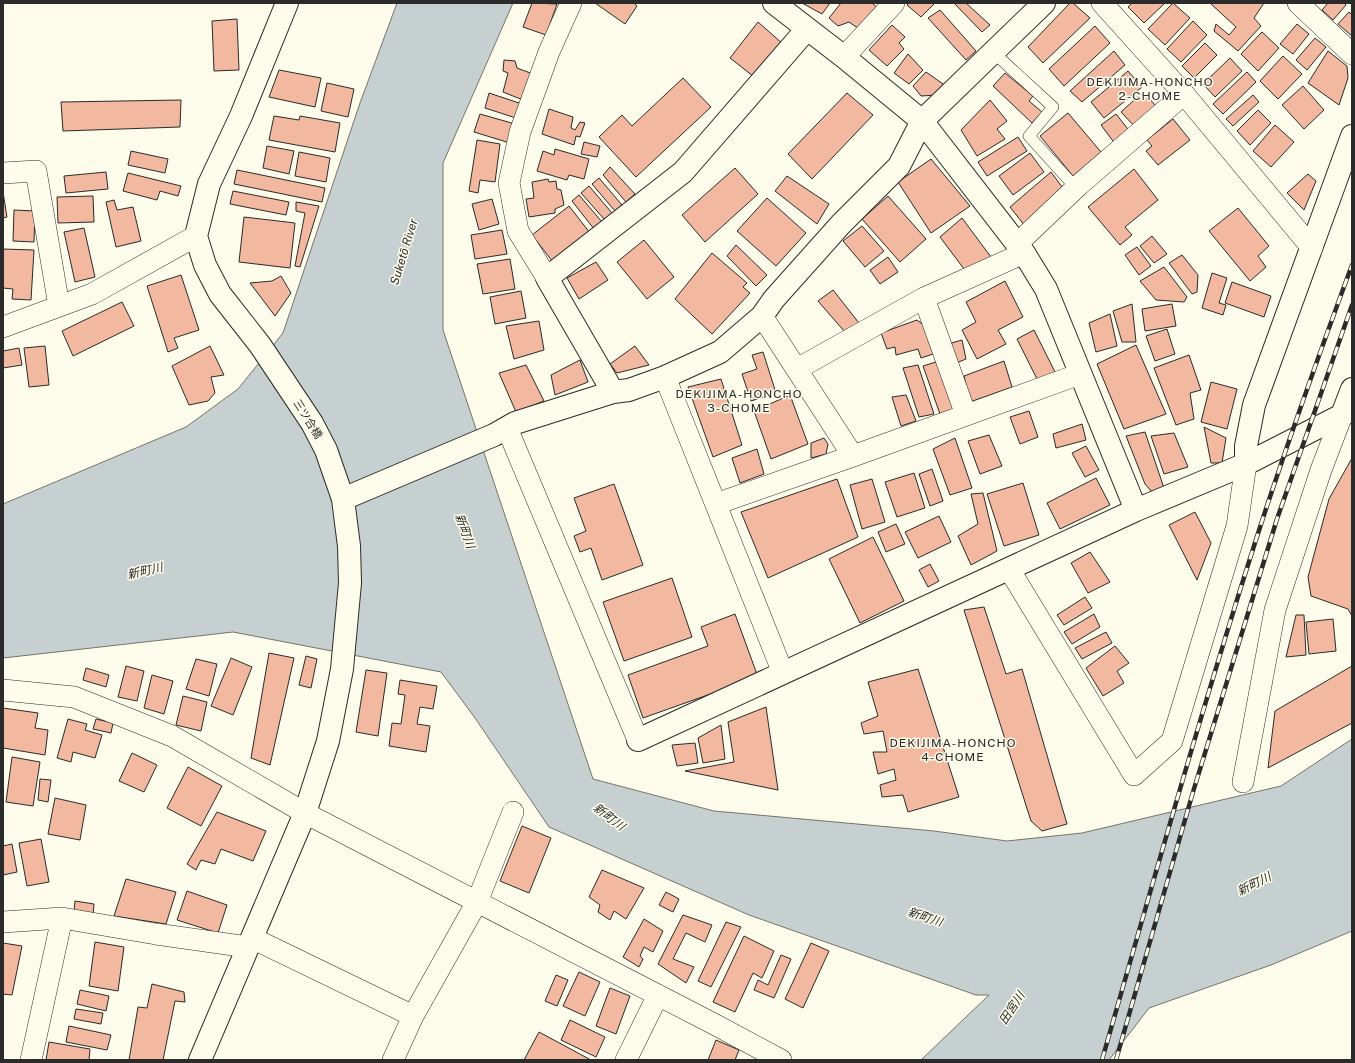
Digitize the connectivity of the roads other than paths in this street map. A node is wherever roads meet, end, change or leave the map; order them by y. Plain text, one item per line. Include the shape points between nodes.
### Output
1 (287, 3) edge
2 (571, 3) edge
3 (774, 3) edge
4 (894, 3) edge
5 (1044, 3) edge
6 (1102, 3) edge
7 (1298, 3) edge
8 (807, 29) junction
9 (993, 52) junction
10 (1352, 54) edge
11 (844, 57) junction
12 (1184, 94) junction
13 (922, 121) junction
14 (1352, 136) edge
15 (3, 173) edge
16 (1076, 188) junction
17 (196, 236) junction
18 (1312, 248) junction
19 (1020, 249) junction
20 (547, 278) junction
21 (924, 298) junction
22 (59, 306) junction
23 (762, 316) junction
24 (3, 327) edge
25 (797, 369) junction
26 (1080, 374) junction
27 (665, 377) junction
28 (1352, 389) edge
29 (613, 392) junction
30 (1347, 413) edge
31 (966, 415) junction
32 (501, 431) junction
33 (853, 456) junction
34 (1246, 464) junction
35 (342, 499) junction
36 (716, 504) junction
37 (1136, 510) junction
38 (1009, 569) junction
39 (783, 673) junction
40 (3, 690) edge
41 (638, 740) joint
42 (1243, 782) dead end
43 (513, 812) dead end
44 (305, 814) junction
45 (477, 902) junction
46 (62, 918) junction
47 (3, 922) edge
48 (250, 942) junction
49 (658, 995) junction
50 (413, 1016) junction
51 (30, 1060) edge
52 (200, 1060) edge
53 (392, 1060) edge
54 (626, 1060) edge
55 (781, 1060) edge

1 - 17 street via 241,116 209,184
2 - 20 street via 549,52 520,132 509,183 518,231
3 - 8 street
4 - 11 street
5 - 9 street
6 - 12 street
7 - 10 street
8 - 11 street
8 - 20 street via 683,172
9 - 13 street
9 - 16 lane via 1053,107 1029,136
11 - 13 street
12 - 16 street
12 - 18 street
13 - 19 street
13 - 23 street via 899,166 831,235
14 - 18 street
15 - 22 street via 36,171
16 - 19 street
17 - 22 street via 92,294
17 - 35 street, 三ツ合橋 via 220,294 260,345 312,423 335,472
18 - 34 street via 1254,405 1246,446
19 - 21 street
19 - 26 street via 1046,289
20 - 29 street
21 - 25 street
21 - 31 street
22 - 24 street
23 - 25 street
23 - 27 street via 720,352
25 - 33 street
26 - 31 street
26 - 37 street
27 - 29 street via 629,390
27 - 36 street
28 - 30 street
29 - 32 street via 514,423
30 - 34 street
30 - 42 street via 1321,470 1275,610
31 - 33 street
32 - 35 street
32 - 41 street
33 - 36 street
34 - 37 street
34 - 38 street via 1237,526 1172,741 1134,775
35 - 44 street, 三ツ合橋 via 349,546 350,583 342,669 328,741
36 - 39 street
37 - 38 street
38 - 39 street
39 - 41 street
40 - 44 street via 74,696 172,736
43 - 45 street
44 - 45 street
44 - 48 street, 三ツ合橋
45 - 49 street
45 - 50 street
46 - 47 street
46 - 48 street via 156,934
46 - 51 street
48 - 50 street
48 - 52 street, 三ツ合橋
49 - 54 street
49 - 55 street
50 - 53 street

